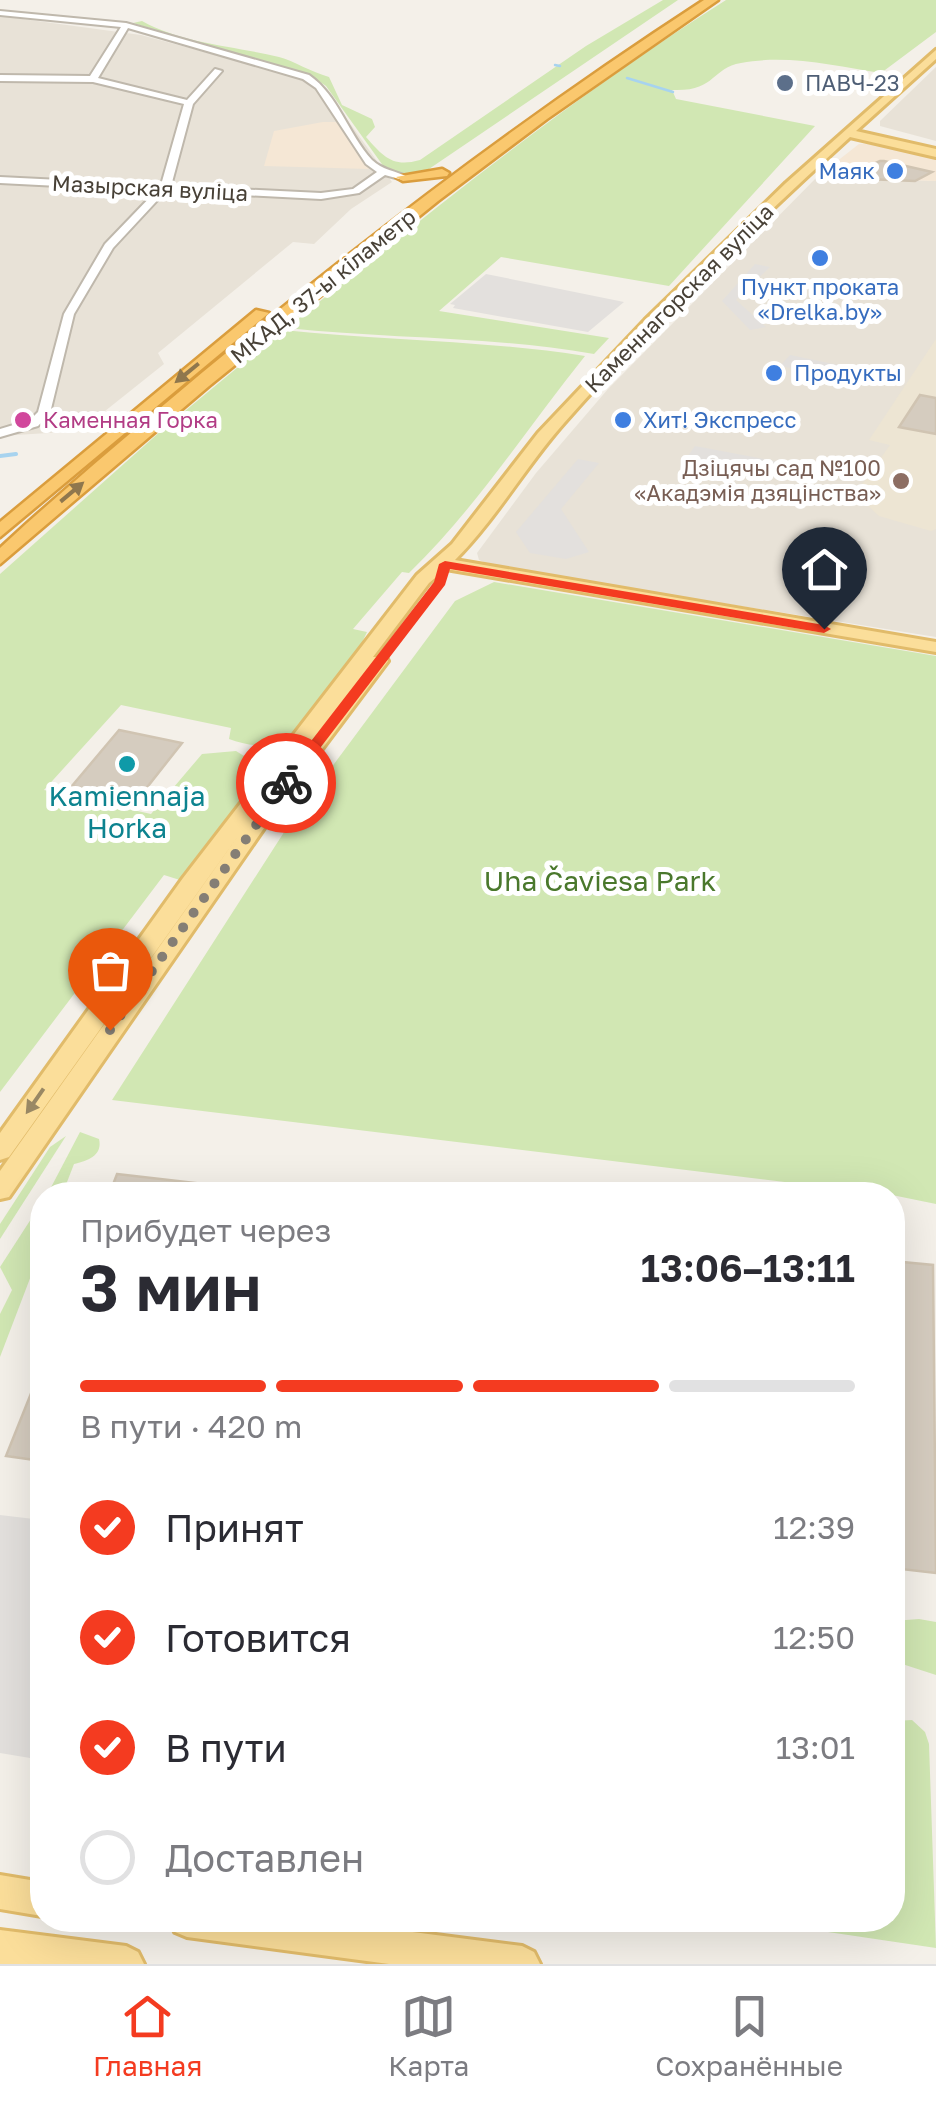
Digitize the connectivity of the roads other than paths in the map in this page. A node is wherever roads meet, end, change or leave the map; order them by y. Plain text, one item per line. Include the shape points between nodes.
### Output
1 (695, 0) edge
2 (712, 0) edge
3 (0, 13) edge
4 (126, 26) junction
5 (653, 32) junction
6 (936, 53) edge
7 (218, 71) dead end
8 (0, 78) edge
9 (93, 79) junction
10 (189, 103) junction
11 (851, 130) junction
12 (936, 144) edge
13 (936, 153) edge
14 (384, 172) junction
15 (442, 172) junction
16 (402, 177) junction
17 (0, 180) edge
18 (420, 189) junction
19 (163, 190) junction
20 (0, 432) edge
21 (0, 531) edge
22 (0, 558) edge
23 (445, 564) junction
24 (936, 647) edge
25 (0, 1151) edge
26 (0, 1190) edge
27 (0, 1892) edge
28 (30, 1897) edge
29 (278, 1932) edge
30 (0, 1947) edge
31 (126, 1964) edge
32 (522, 1964) edge

1 - 5 highway
2 - 5 highway
3 - 4 street
4 - 9 street
4 - 14 street via 311,80 369,162
5 - 15 highway, МКАД, 37-ы кіламетр
22 -> 5 highway, МКАД, 37-ы кіламетр via 158,420 440,192
6 - 11 main road, Каменнагорская вуліца
7 - 10 street
8 - 9 street
9 - 10 street
10 - 19 street
11 - 12 main road
11 - 13 main road
11 - 23 main road, Каменнагорская вуліца via 539,440
14 - 16 street
14 - 19 street, Мазырская вуліца via 345,194
15 - 16 highway
15 - 18 highway, МКАД, 37-ы кіламетр
16 - 18 highway
17 - 19 street, Мазырская вуліца
18 -> 21 highway, МКАД, 37-ы кіламетр
19 - 20 street via 109,246 80,292 44,413 34,423
23 - 24 main road
23 -> 25 main road, Каменнагорская вуліца via 424,579 285,757
23 - 26 main road, Каменнагорская вуліца via 440,582 272,801
27 - 28 main road
29 - 32 main road
30 - 31 main road

